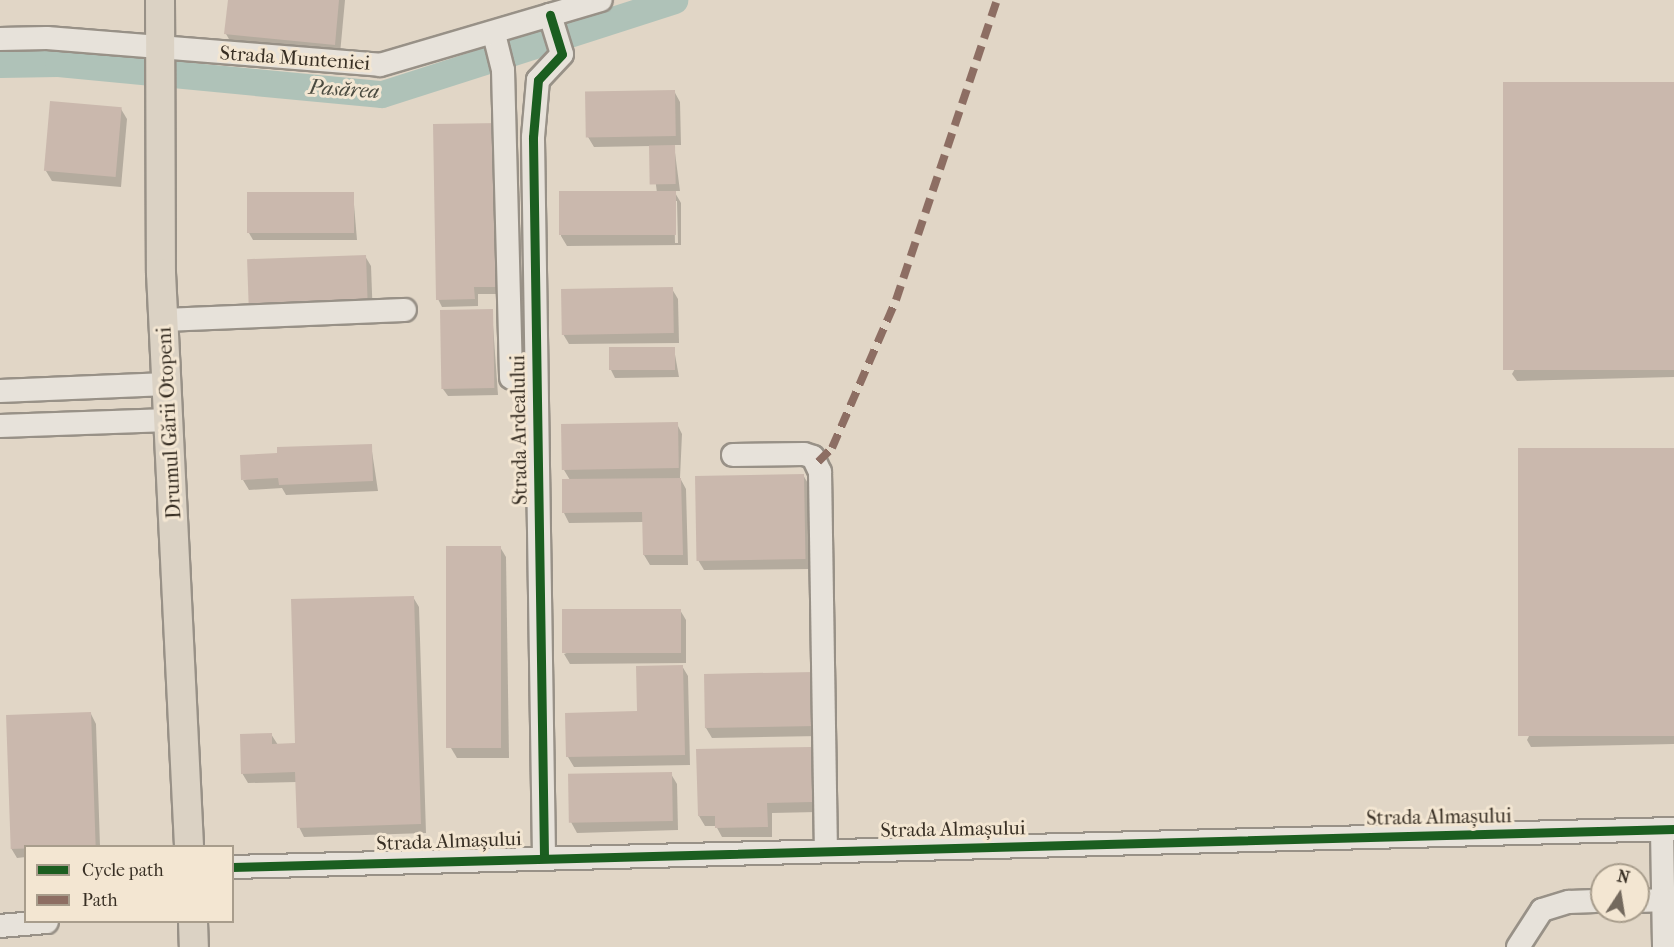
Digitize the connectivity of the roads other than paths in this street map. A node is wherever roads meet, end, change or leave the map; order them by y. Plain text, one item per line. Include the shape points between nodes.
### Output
1 (160, 0) edge
2 (592, 1) edge
3 (552, 20) junction
4 (0, 39) edge
5 (496, 40) junction
6 (161, 47) junction
7 (405, 310) dead end
8 (163, 320) junction
9 (511, 378) dead end
10 (167, 384) junction
11 (0, 391) edge
12 (169, 420) junction
13 (0, 426) edge
14 (733, 455) dead end
15 (1668, 829) edge
16 (189, 845) edge
17 (825, 849) junction
18 (544, 856) junction
19 (234, 867) edge
20 (1669, 900) edge
21 (1650, 901) edge
22 (1590, 902) edge
23 (28, 923) edge
24 (193, 923) edge
25 (0, 926) edge
26 (194, 947) edge
27 (1518, 947) edge
28 (1664, 947) edge

1 - 6 main road, Drumul Gării Otopeni
2 - 3 street, Strada Munteniei
3 - 5 street, Strada Munteniei
3 - 18 street, Strada Ardealului via 562,54 538,80 533,97
4 - 6 street, Strada Munteniei
5 - 6 street, Strada Munteniei via 380,65
5 - 9 street via 503,70
6 - 8 main road, Drumul Gării Otopeni
7 - 8 street
8 - 10 main road, Drumul Gării Otopeni
10 - 11 street
10 - 12 main road, Drumul Gării Otopeni
12 - 13 street
12 - 16 main road, Drumul Gării Otopeni
14 - 17 street via 804,454 813,457 820,472
15 - 17 street, Strada Almașului
15 - 20 street
17 - 18 street, Strada Almașului
18 - 19 street, Strada Almașului
20 - 21 street
20 - 28 street
22 - 27 street via 1569,902 1542,910
23 - 25 street
24 - 26 main road

